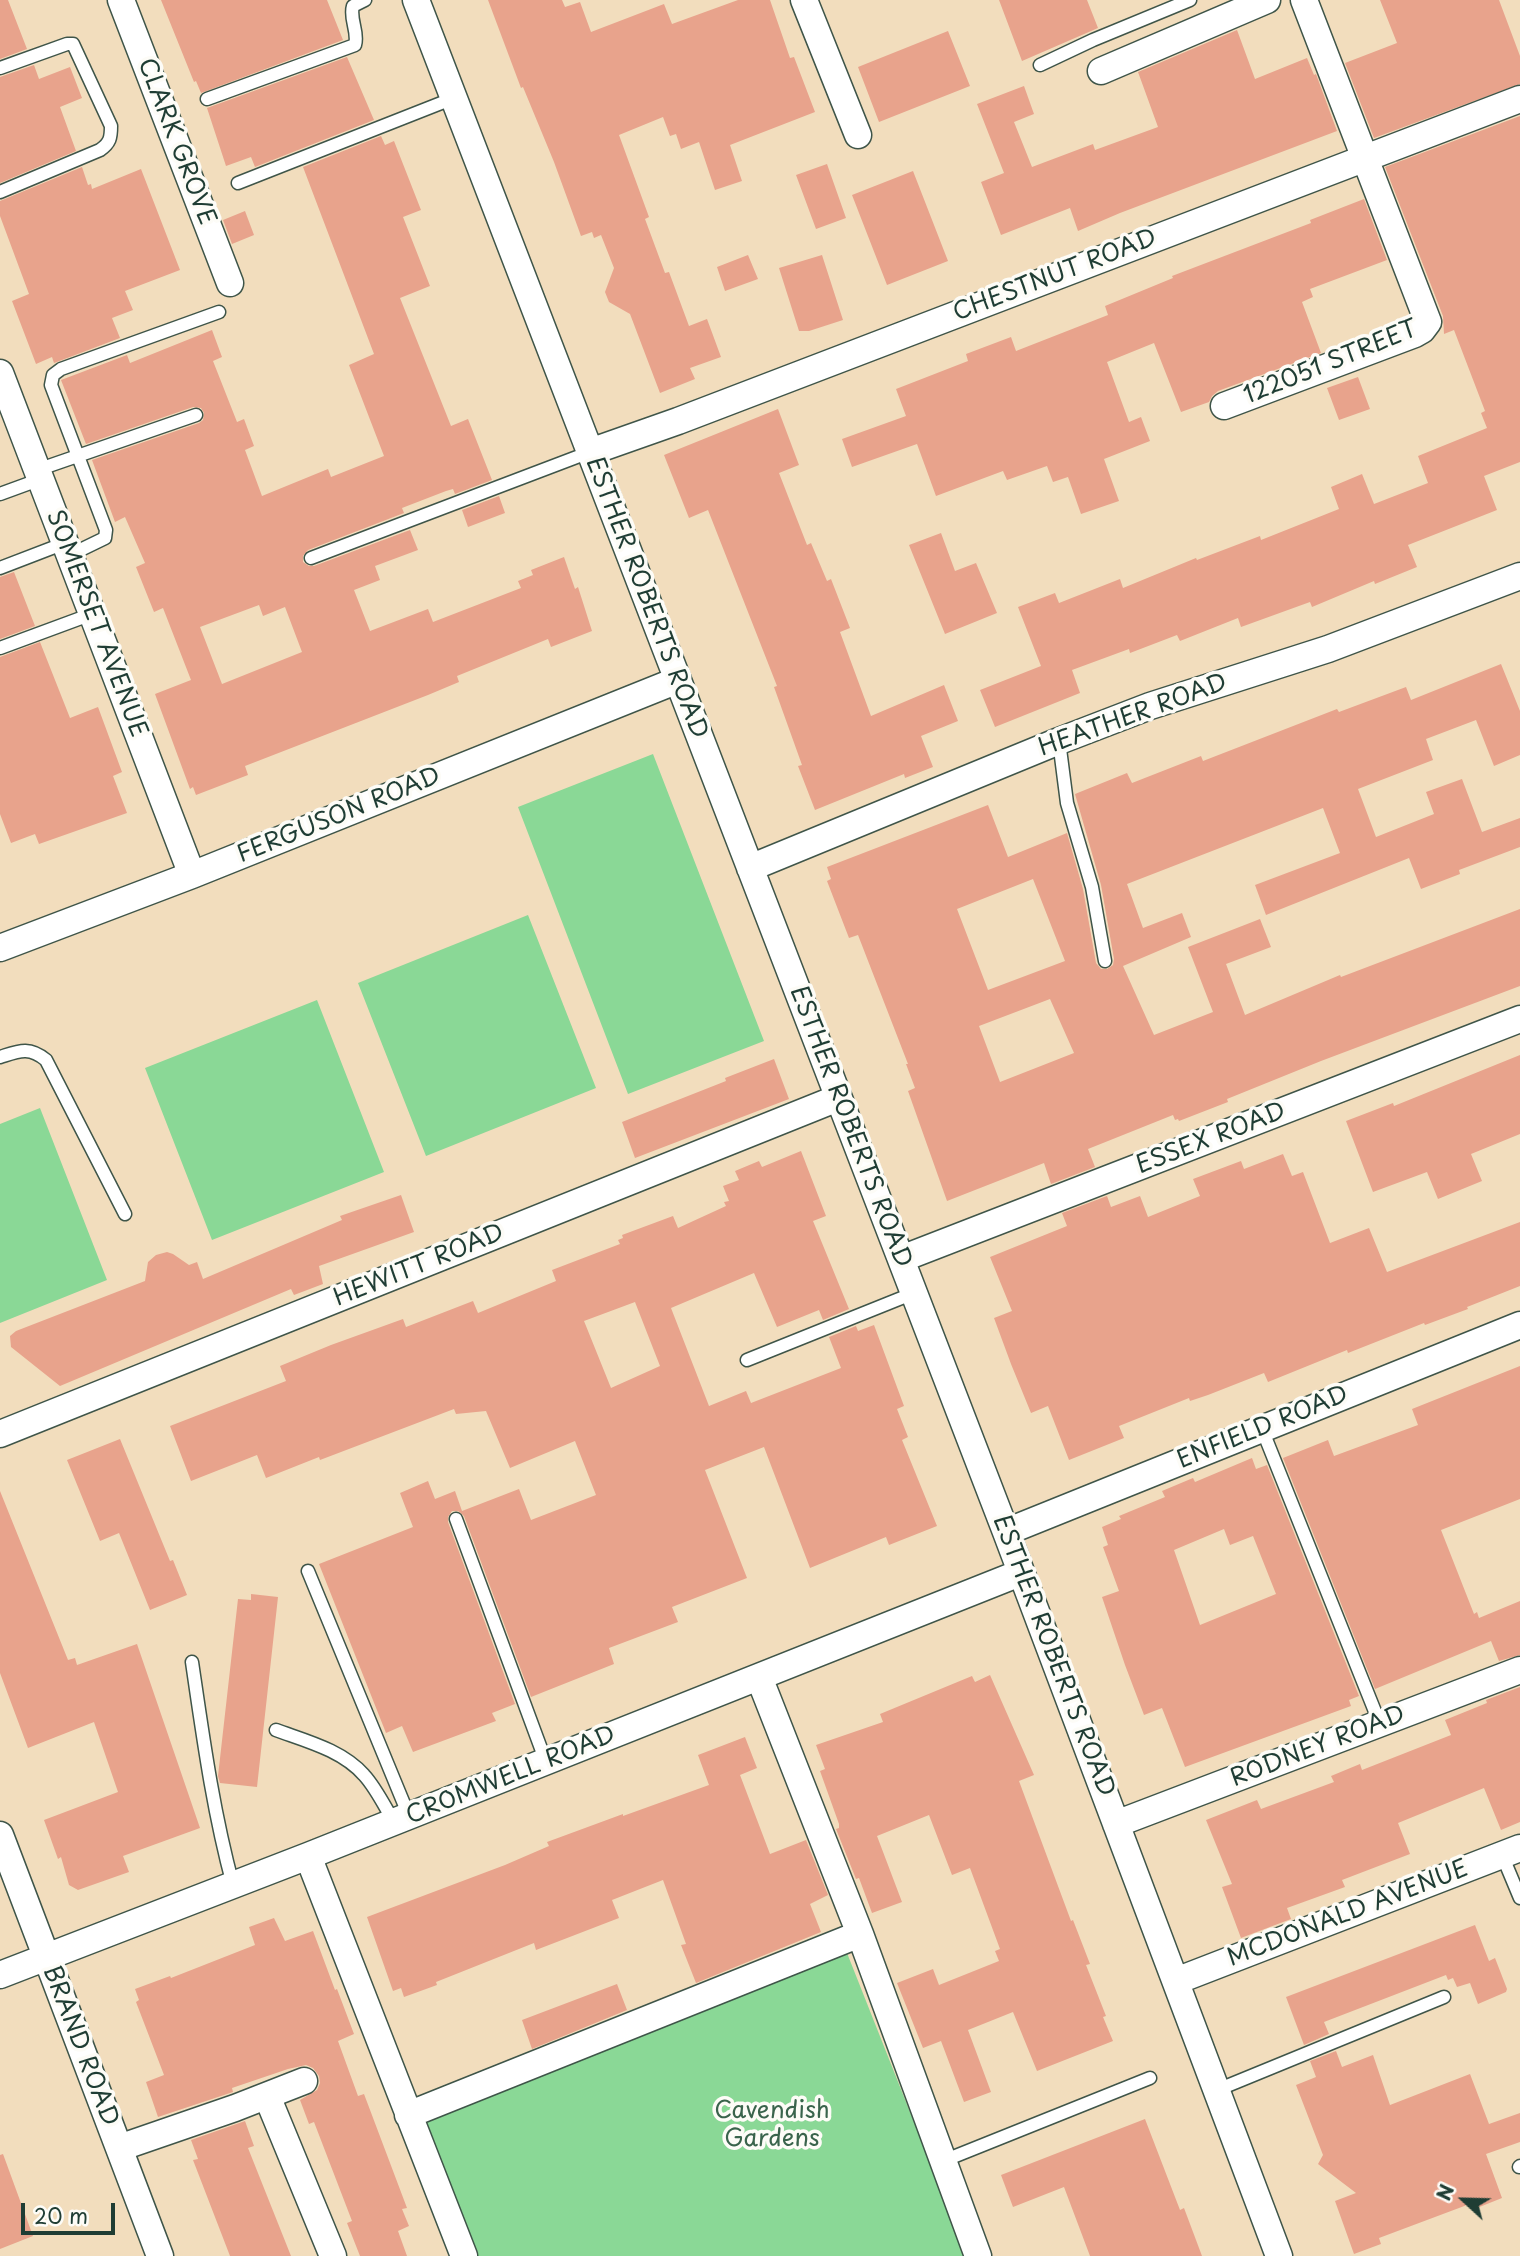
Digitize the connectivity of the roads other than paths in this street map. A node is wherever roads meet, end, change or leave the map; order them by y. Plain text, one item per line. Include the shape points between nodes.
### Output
1 (121, 0) edge
2 (365, 0) edge
3 (416, 0) edge
4 (804, 0) edge
5 (1191, 0) edge
6 (1267, 0) edge
7 (1304, 0) edge
8 (1040, 65) dead end
9 (0, 68) edge
10 (1101, 71) dead end
11 (454, 98) junction
12 (207, 99) dead end
13 (1520, 99) edge
14 (858, 135) dead end
15 (1364, 157) junction
16 (238, 183) dead end
17 (0, 192) edge
18 (230, 283) dead end
19 (219, 312) dead end
20 (0, 373) edge
21 (1224, 405) dead end
22 (196, 415) dead end
23 (590, 452) junction
24 (77, 456) junction
25 (39, 474) junction
26 (0, 494) edge
27 (68, 549) junction
28 (311, 558) dead end
29 (0, 568) edge
30 (1520, 576) edge
31 (92, 614) junction
32 (0, 648) edge
33 (678, 680) junction
34 (1059, 741) junction
35 (750, 868) junction
36 (192, 875) junction
37 (0, 948) edge
38 (1105, 961) dead end
39 (1520, 1019) edge
40 (0, 1057) edge
41 (838, 1098) junction
42 (125, 1214) dead end
43 (901, 1259) junction
44 (914, 1293) junction
45 (1520, 1325) edge
46 (747, 1360) dead end
47 (1262, 1429) junction
48 (0, 1434) edge
49 (456, 1519) dead end
50 (1006, 1532) junction
51 (308, 1571) dead end
52 (1020, 1573) junction
53 (192, 1662) dead end
54 (1520, 1670) edge
55 (759, 1677) junction
56 (1380, 1724) junction
57 (276, 1730) dead end
58 (546, 1762) junction
59 (402, 1819) junction
60 (1116, 1824) junction
61 (0, 1835) edge
62 (1511, 1851) edge
63 (308, 1857) junction
64 (233, 1885) junction
65 (1520, 1898) edge
66 (860, 1934) junction
67 (46, 1957) junction
68 (0, 1975) edge
69 (1176, 1981) junction
70 (1444, 1997) dead end
71 (1150, 2078) dead end
72 (304, 2081) dead end
73 (1217, 2090) junction
74 (267, 2096) junction
75 (408, 2115) junction
76 (119, 2148) junction
77 (943, 2161) junction
78 (160, 2256) edge
79 (333, 2256) edge
80 (464, 2256) edge
81 (978, 2256) edge
82 (1279, 2256) edge

1 - 18 street, CLARK GROVE
2 - 12 lane via 351,12 355,45
3 - 11 street, ESTHER ROBERTS ROAD
4 - 14 street
5 - 8 lane
6 - 10 street
7 - 15 street
9 - 17 lane via 73,44 111,126 111,136 100,150
11 - 16 lane
11 - 23 street, ESTHER ROBERTS ROAD
13 - 15 street, CHESTNUT ROAD
15 - 21 street, 122051 STREET via 1427,316 1426,327
15 - 23 street, CHESTNUT ROAD
19 - 24 lane via 53,375 51,385
20 - 25 street, SOMERSET AVENUE
22 - 24 lane
23 - 28 lane
23 - 33 street, ESTHER ROBERTS ROAD
24 - 25 lane
24 - 27 lane via 106,530 100,542
25 - 26 lane
25 - 27 street, SOMERSET AVENUE
27 - 29 lane
27 - 31 street, SOMERSET AVENUE
30 - 34 street, HEATHER ROAD via 1328,649 1150,706
31 - 32 lane
31 - 36 street, SOMERSET AVENUE
33 - 35 street, ESTHER ROBERTS ROAD
33 - 36 street, FERGUSON ROAD
34 - 35 street, HEATHER ROAD
34 - 38 lane via 1067,803 1092,887
35 - 41 street, ESTHER ROBERTS ROAD
36 - 37 street, FERGUSON ROAD
39 - 43 street, ESSEX ROAD
40 - 42 lane via 27,1051 46,1060
41 - 43 street, ESTHER ROBERTS ROAD
41 - 48 street, HEWITT ROAD
43 - 44 street, ESTHER ROBERTS ROAD
44 - 46 lane
44 - 50 street, ESTHER ROBERTS ROAD
45 - 47 street, ENFIELD ROAD
47 - 50 street, ENFIELD ROAD
47 - 56 lane
49 - 58 lane
50 - 52 street, ESTHER ROBERTS ROAD
51 - 59 lane
52 - 55 street, CROMWELL ROAD
52 - 60 street, ESTHER ROBERTS ROAD
53 - 64 lane via 209,1782
54 - 56 street, RODNEY ROAD
55 - 58 street, CROMWELL ROAD
55 - 66 street
56 - 60 street, RODNEY ROAD
57 - 59 lane via 350,1762
58 - 59 street, CROMWELL ROAD
59 - 63 street, CROMWELL ROAD
60 - 69 street, ESTHER ROBERTS ROAD
61 - 67 street, BRAND ROAD
62 - 65 lane
62 - 69 street, MCDONALD AVENUE
63 - 64 street, CROMWELL ROAD
63 - 75 street
64 - 67 street, CROMWELL ROAD
66 - 75 street
66 - 77 street
67 - 68 street, CROMWELL ROAD
67 - 76 street, BRAND ROAD
69 - 73 street, ESTHER ROBERTS ROAD
70 - 73 lane
71 - 77 lane
72 - 74 street
73 - 82 street, ESTHER ROBERTS ROAD
74 - 76 street
74 - 79 street
75 - 80 street
76 - 78 street, BRAND ROAD
77 - 81 street

